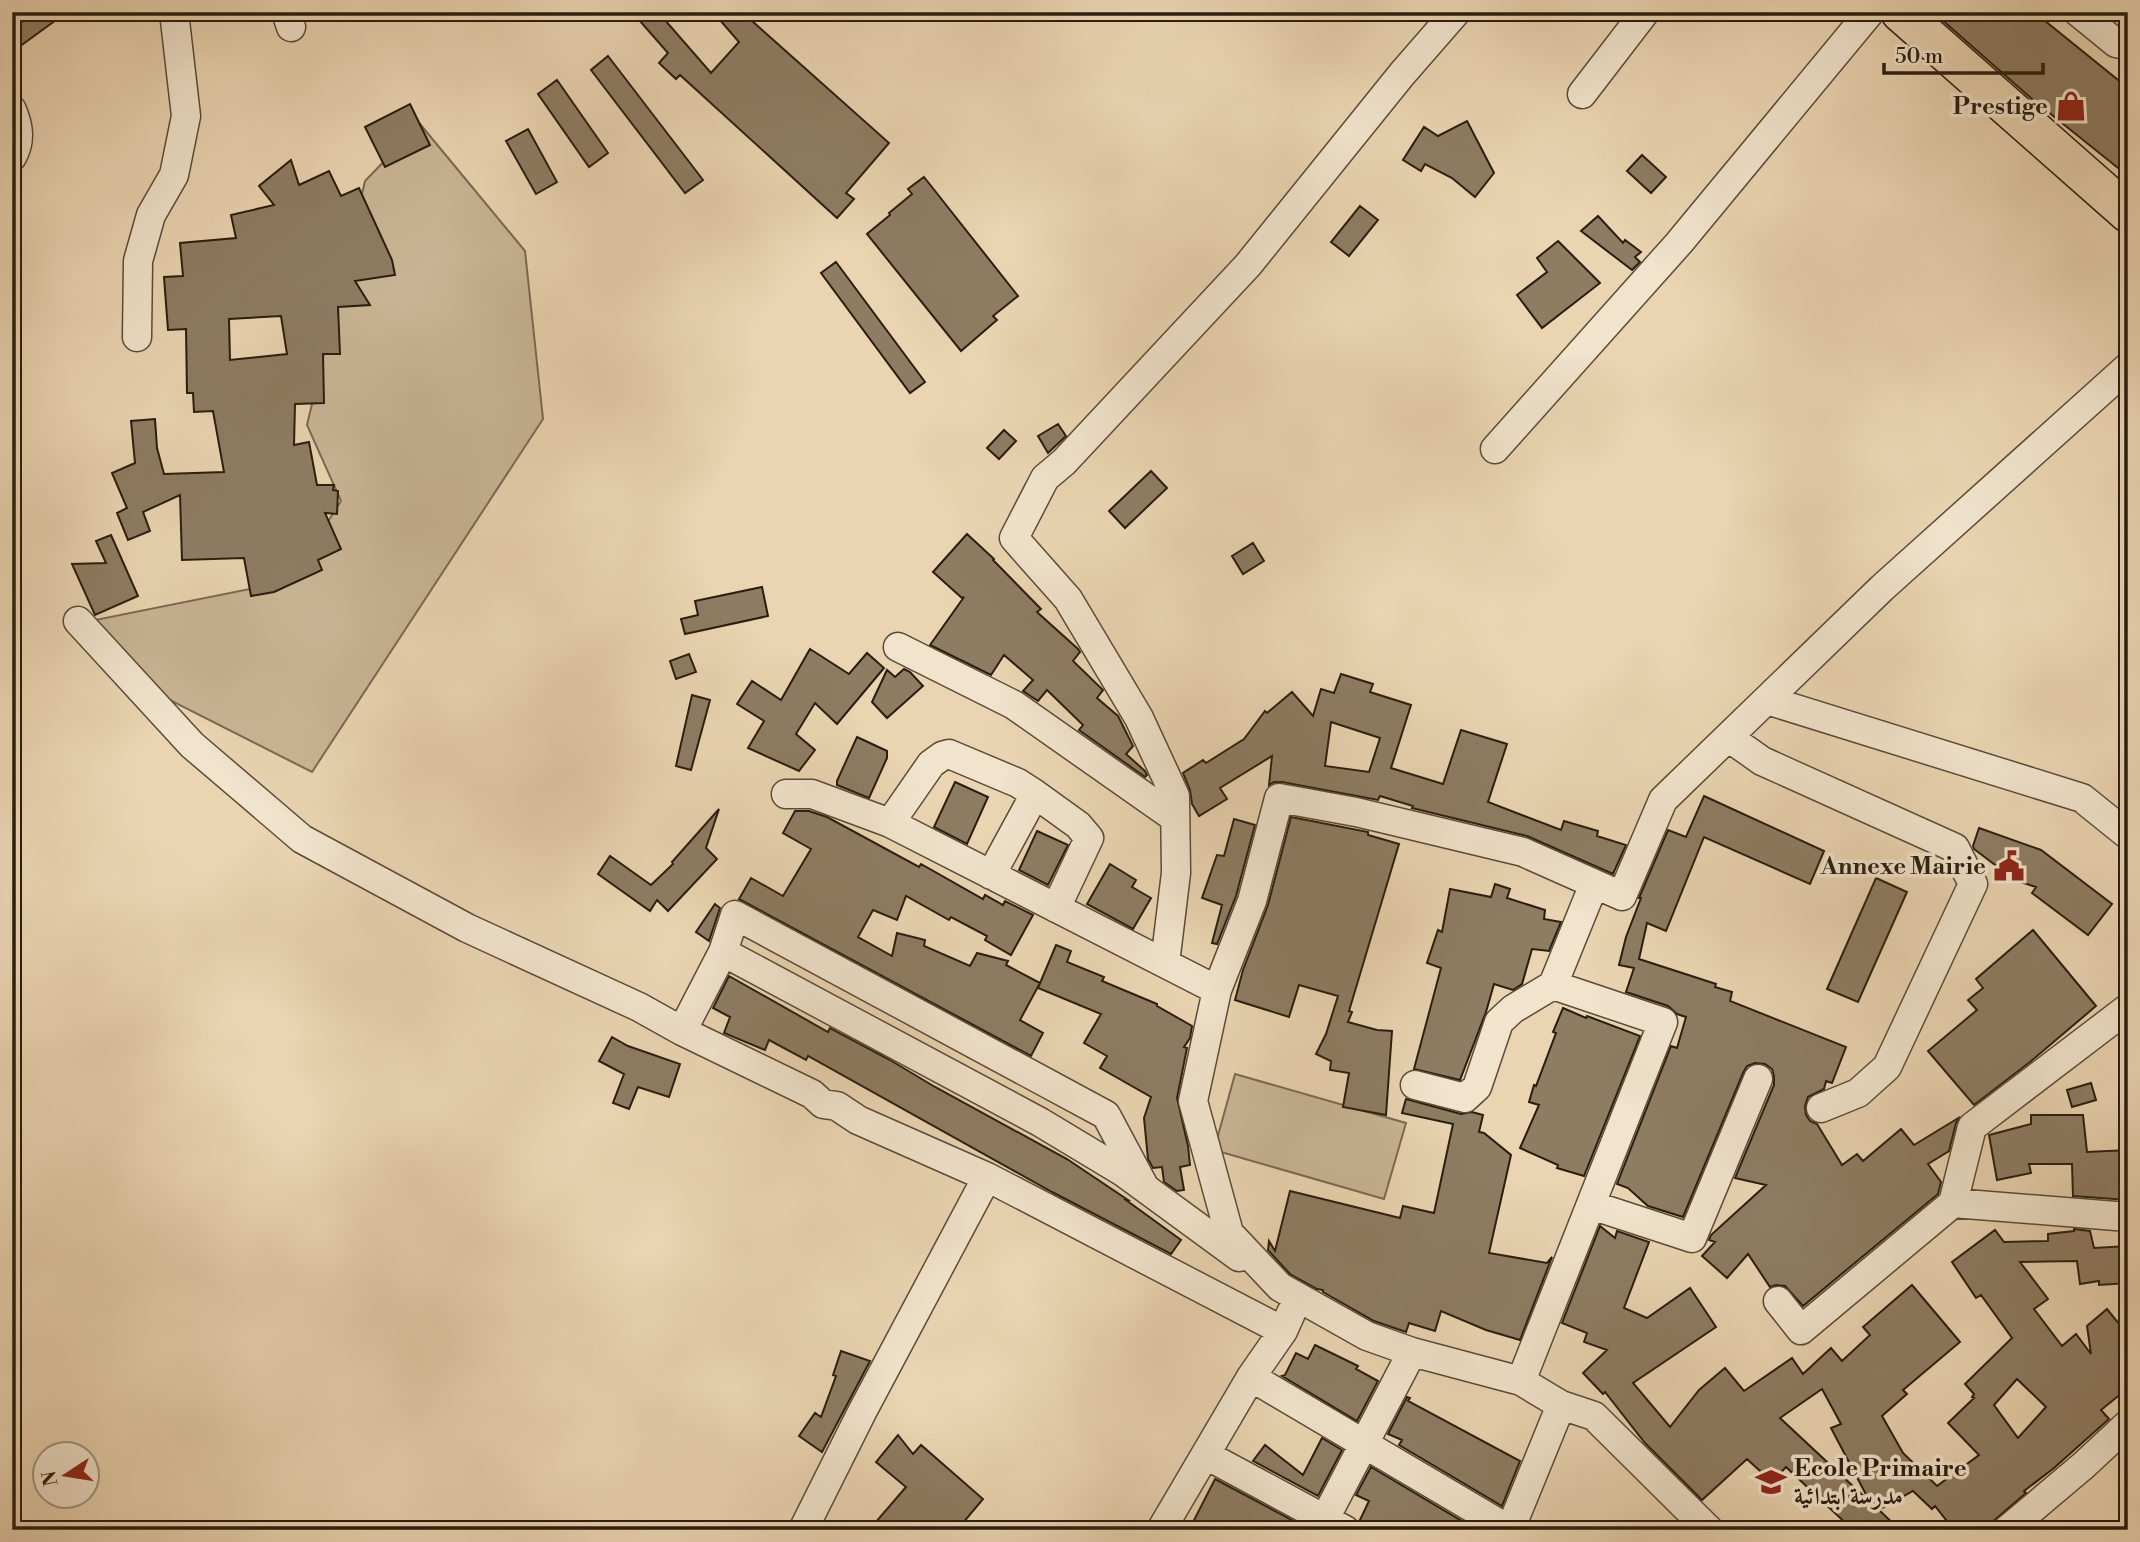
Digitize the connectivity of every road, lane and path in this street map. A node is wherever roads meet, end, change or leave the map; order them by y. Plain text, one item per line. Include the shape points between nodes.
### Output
1 (174, 12) edge
2 (1455, 12) edge
3 (1645, 12) edge
4 (1870, 12) edge
5 (1900, 12) edge
6 (2078, 12) edge
7 (2128, 43) edge
8 (1583, 94) dead end
9 (12, 110) edge
10 (12, 158) edge
11 (2128, 213) edge
12 (137, 337) dead end
13 (2128, 367) edge
14 (1495, 449) dead end
15 (78, 621) dead end
16 (898, 647) dead end
17 (1767, 700) junction
18 (1728, 737) junction
19 (1035, 793) junction
20 (786, 794) dead end
21 (1175, 818) junction
22 (890, 823) junction
23 (2128, 835) edge
24 (991, 875) junction
25 (1594, 884) junction
26 (1056, 908) junction
27 (723, 952) junction
28 (1165, 963) junction
29 (1553, 985) junction
30 (1217, 990) junction
31 (2128, 1007) edge
32 (682, 1031) junction
33 (1758, 1079) dead end
34 (1415, 1085) dead end
35 (1821, 1108) dead end
36 (987, 1177) junction
37 (1145, 1188) junction
38 (1953, 1203) junction
39 (1591, 1205) junction
40 (2128, 1217) edge
41 (1289, 1293) junction
42 (1777, 1301) dead end
43 (1283, 1331) junction
44 (1412, 1352) junction
45 (1251, 1377) junction
46 (1521, 1381) junction
47 (1562, 1405) junction
48 (2128, 1424) edge
49 (1364, 1445) junction
50 (1206, 1455) junction
51 (1680, 1517) edge
52 (1173, 1526) edge
53 (1330, 1526) edge
54 (803, 1530) edge
55 (1709, 1530) edge
56 (2007, 1530) edge

1 - 12 street via 186,116 174,175 151,215 138,261
2 - 21 street via 1248,265 1045,478 1014,538 1068,599 1139,718 1175,796
3 - 8 street
4 - 14 street via 1679,243
5 - 11 highway
6 - 7 street via 2116,43
9 - 10 street via 18,146
13 - 17 street via 1882,588
15 - 32 street via 191,745 302,839 467,928
16 - 21 street via 1014,705
17 - 18 street
17 - 23 street via 2081,798
18 - 25 street via 1663,800 1622,896
18 - 35 street via 1762,761 1955,848 1973,884 1887,1067 1858,1093
19 - 22 street via 949,754 931,764
19 - 24 street
19 - 26 street via 1079,825 1089,838
20 - 22 street via 812,794
21 - 28 street via 1176,873
22 - 24 street
24 - 26 street
25 - 29 street
25 - 30 street via 1523,852 1279,798 1252,901
26 - 28 street
27 - 32 street
27 - 37 street via 1040,1122
27 - 37 street via 735,915 1106,1115
28 - 30 street
29 - 34 street via 1499,1022 1477,1087 1465,1098
29 - 39 street via 1663,1022
30 - 41 street via 1193,1101 1229,1233
31 - 38 street via 1972,1127
32 - 36 street via 823,1104 837,1106 858,1120
33 - 39 street via 1692,1238
36 - 43 street
36 - 54 street
37 - 41 street
38 - 40 street
38 - 42 street via 1801,1330
39 - 46 street
41 - 43 street
41 - 44 street via 1367,1336
43 - 45 street
44 - 46 street
44 - 49 street
45 - 49 street
45 - 50 street
46 - 47 street
47 - 49 street via 1510,1530
47 - 51 street via 1594,1416
48 - 56 street
49 - 53 street
50 - 52 street
50 - 53 street
51 - 55 street

